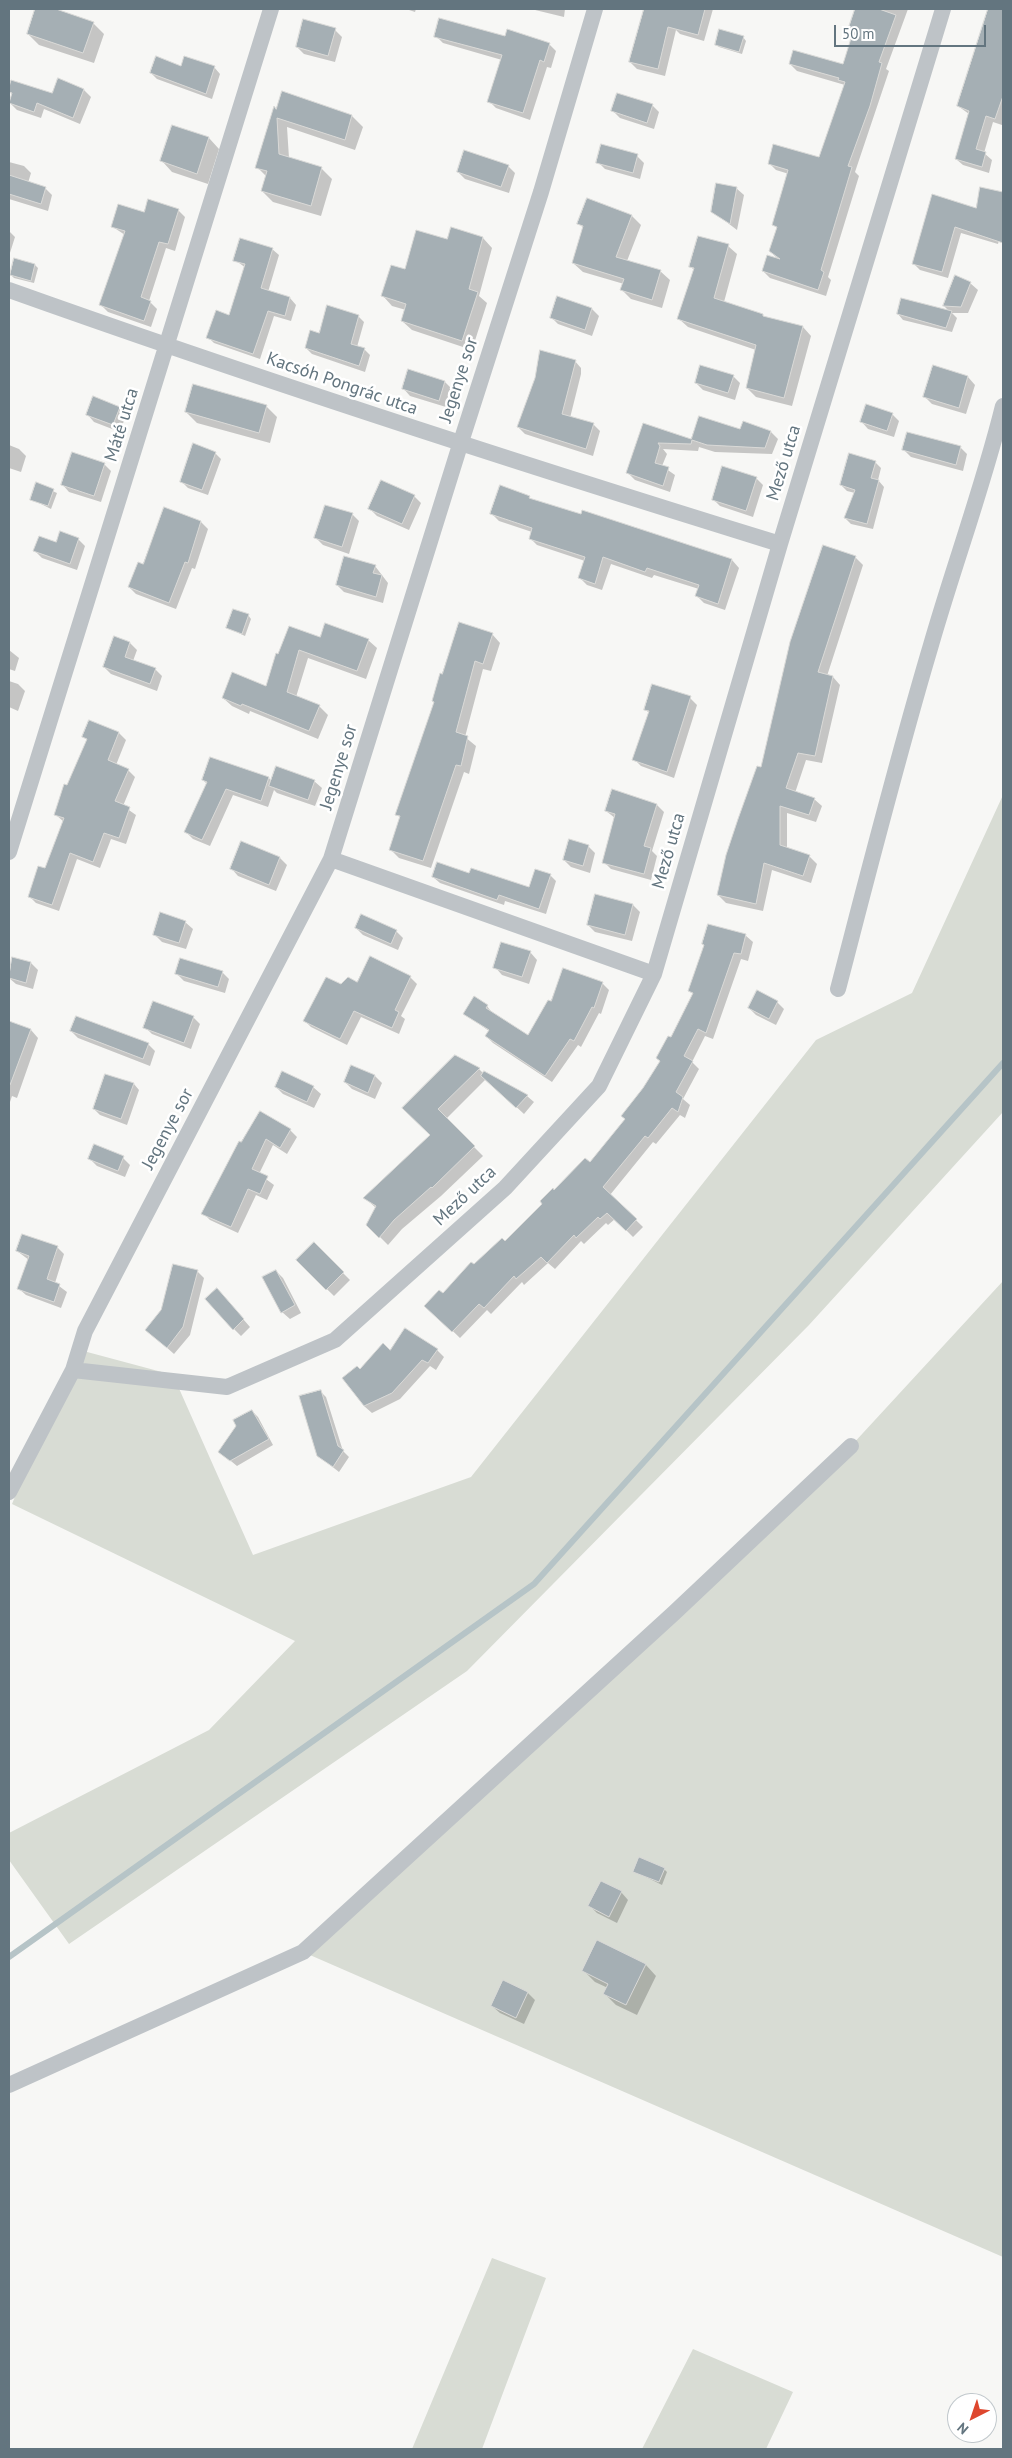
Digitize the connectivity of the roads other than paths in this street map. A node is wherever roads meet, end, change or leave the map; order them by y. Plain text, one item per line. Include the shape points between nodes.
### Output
1 (271, 9) edge
2 (595, 9) edge
3 (943, 9) edge
4 (9, 290) edge
5 (168, 347) junction
6 (1003, 406) edge
7 (460, 445) junction
8 (780, 544) junction
9 (9, 852) edge
10 (331, 860) junction
11 (654, 974) junction
12 (838, 989) dead end
13 (73, 1370) junction
14 (851, 1446) dead end
15 (9, 1492) edge
16 (9, 2085) edge

1 - 5 street, Máté utca
2 - 7 street, Jegenye sor via 541,192
3 - 8 street, Mező utca
4 - 5 street, Kacsóh Pongrác utca
5 - 7 street, Kacsóh Pongrác utca
5 - 9 street, Máté utca
6 - 12 street via 987,470 891,783
7 - 8 street, Kacsóh Pongrác utca
7 - 10 street, Jegenye sor
8 - 11 street, Mező utca
10 - 11 street
10 - 13 street, Jegenye sor via 85,1331
11 - 13 street, Mező utca via 599,1086 505,1188 335,1340 227,1386
13 - 15 street, Jegenye sor
14 - 16 street via 667,1620 303,1952

